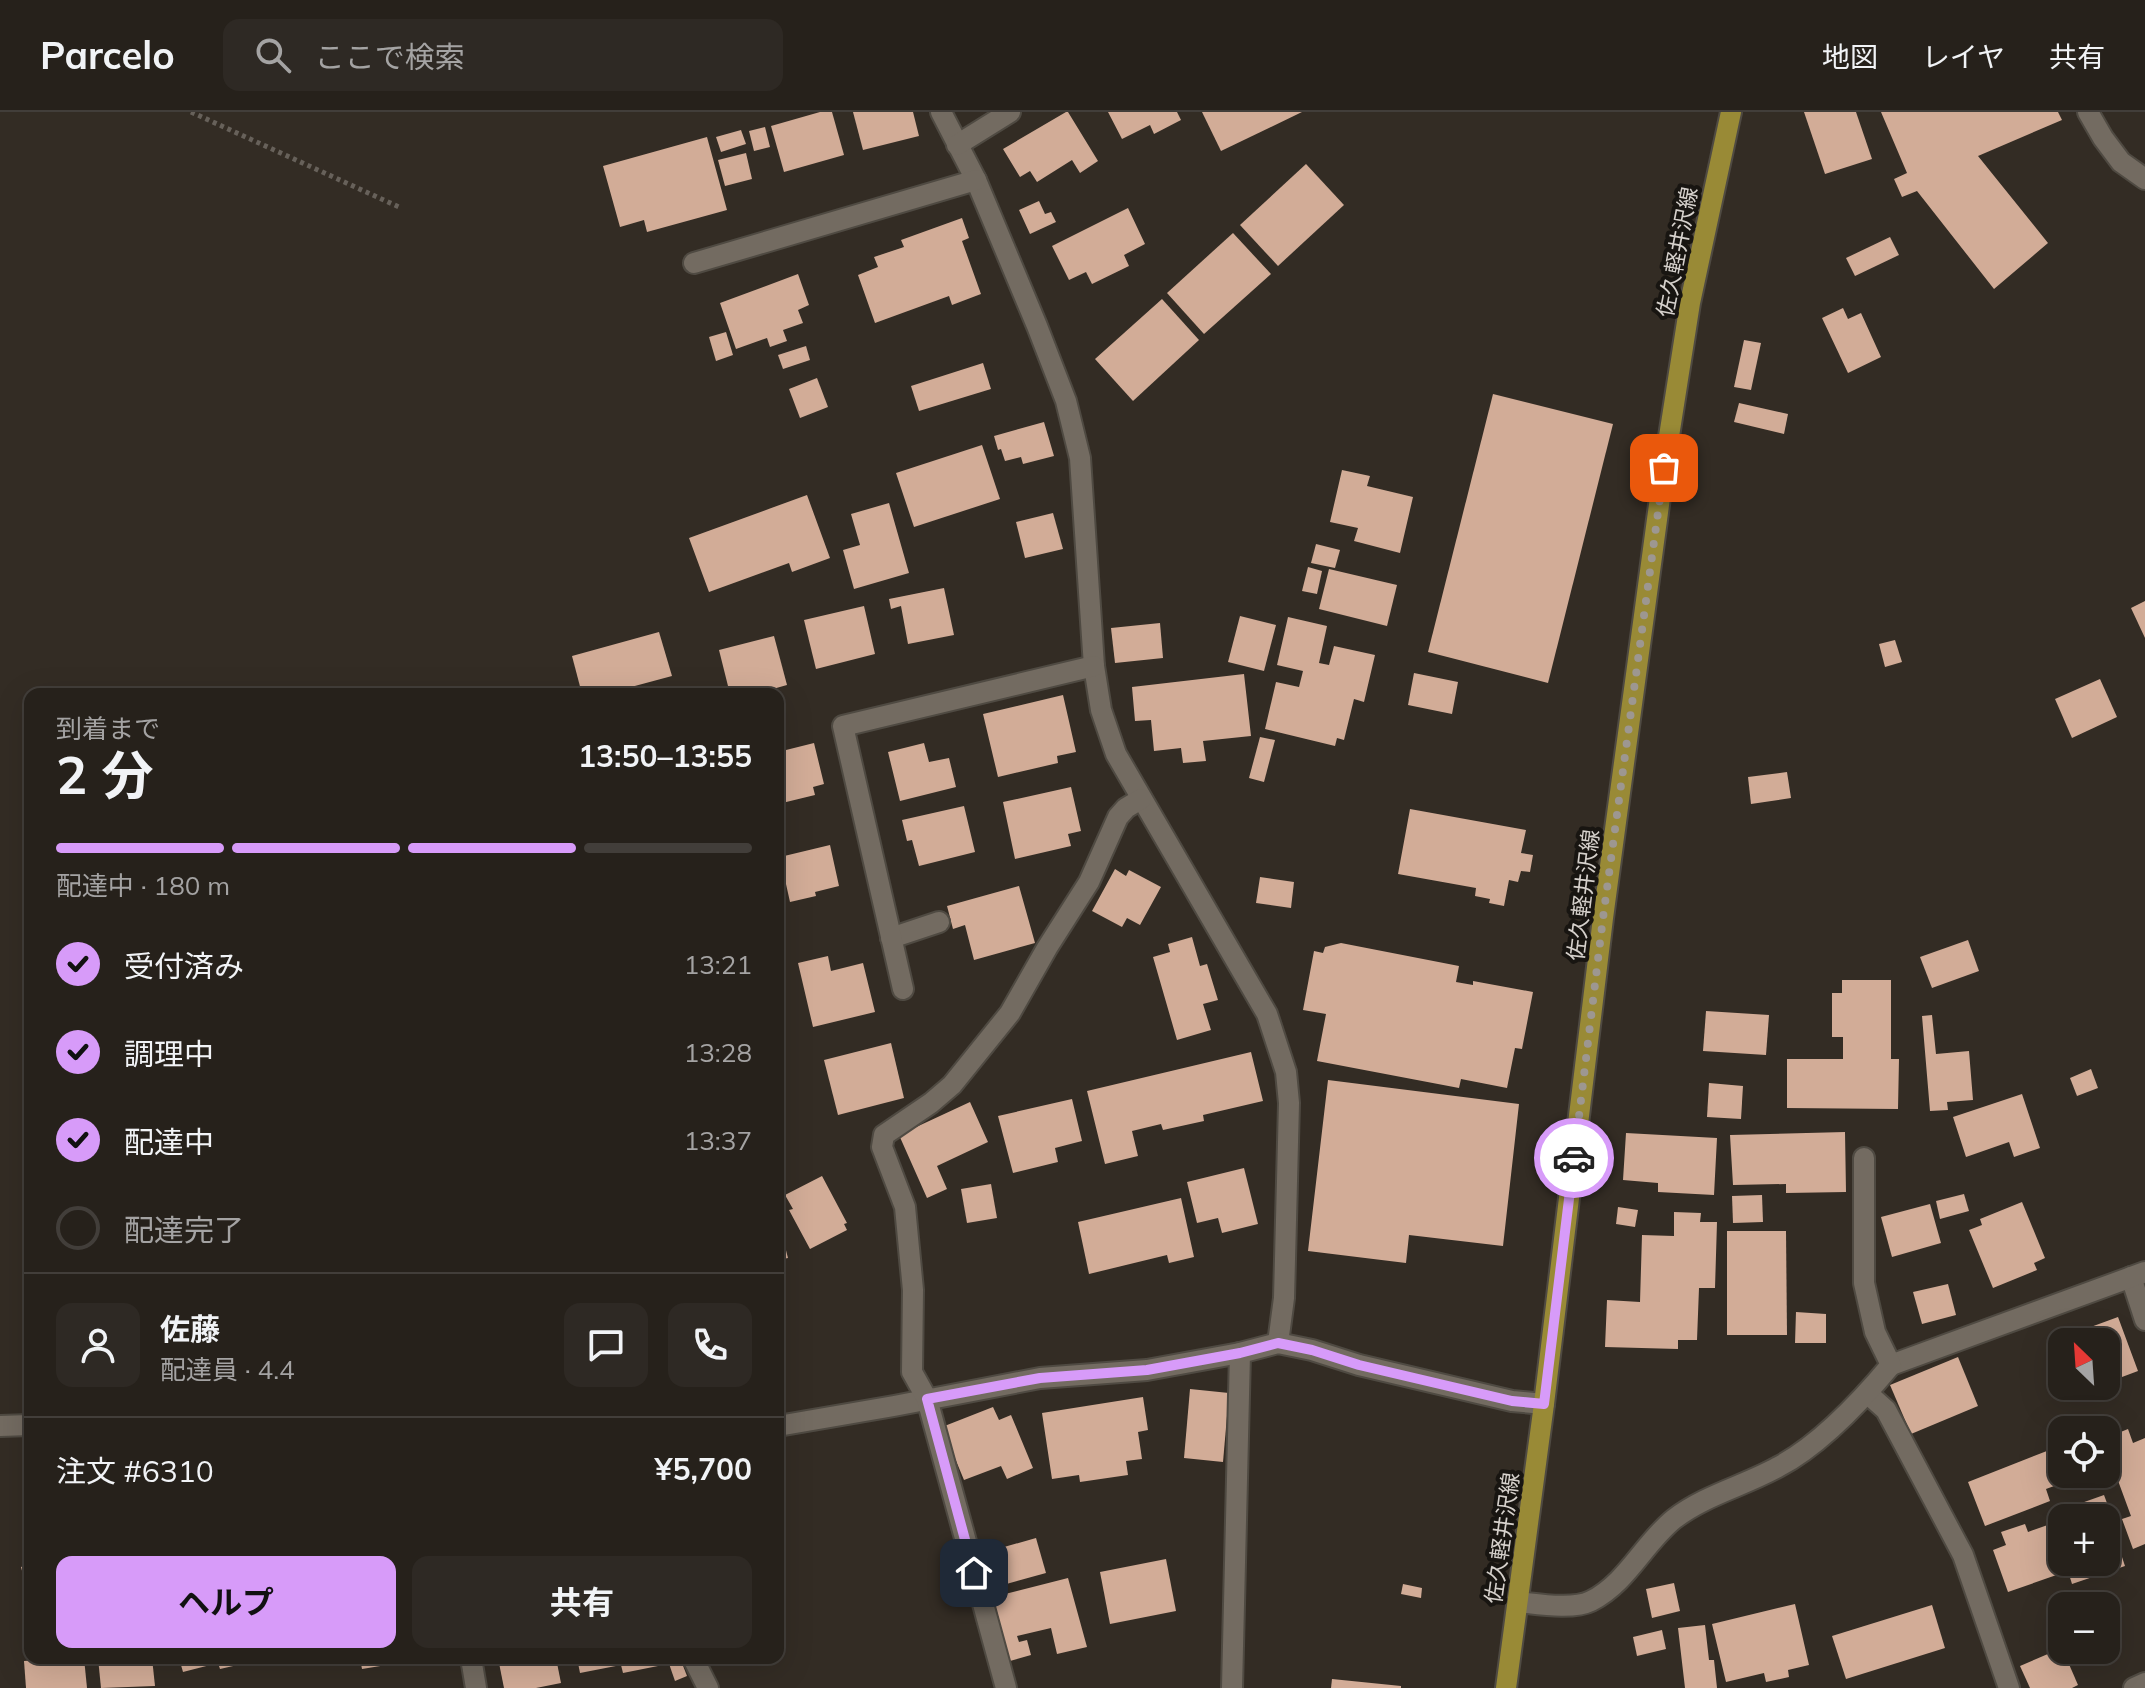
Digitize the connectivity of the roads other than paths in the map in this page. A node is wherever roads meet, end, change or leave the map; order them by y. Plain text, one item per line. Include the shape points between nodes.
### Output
1 (941, 112) edge
2 (1010, 112) edge
3 (1731, 112) edge
4 (2088, 112) edge
5 (957, 145) junction
6 (2145, 179) edge
7 (976, 180) junction
8 (694, 263) dead end
9 (1094, 666) junction
10 (1141, 799) junction
11 (939, 922) dead end
12 (891, 938) junction
13 (903, 989) dead end
14 (1864, 1158) dead end
15 (2138, 1275) edge
16 (2145, 1320) edge
17 (1278, 1343) junction
18 (1240, 1353) junction
19 (1891, 1365) junction
20 (1867, 1393) junction
21 (927, 1399) junction
22 (1544, 1404) junction
23 (24, 1425) edge
24 (784, 1425) edge
25 (0, 1426) edge
26 (1518, 1602) junction
27 (472, 1664) edge
28 (696, 1664) edge
29 (2145, 1683) edge
30 (476, 1688) edge
31 (708, 1688) edge
32 (1006, 1688) edge
33 (1232, 1688) edge
34 (1506, 1688) edge
35 (2009, 1688) edge
36 (2134, 1688) edge

1 - 5 street
2 - 5 street
3 - 22 main road, 佐久軽井沢線 via 1690,303 1664,468
4 - 6 street via 2121,162
5 - 7 street
7 - 8 street
7 - 9 street via 1066,401 1080,458
9 - 10 street via 1116,754
9 - 12 street via 843,726
10 - 17 street via 1267,1014 1286,1072 1284,1298
10 - 21 street via 1118,817 1089,882 1010,1013 952,1085 884,1135 882,1147 905,1207 913,1290 912,1372
11 - 12 street
12 - 13 street
14 - 19 street via 1864,1283 1875,1332
15 - 16 street
15 - 19 street
17 - 18 street
17 - 22 street via 1512,1401
18 - 21 street via 1147,1370 1040,1378
18 - 33 street
19 - 20 street
20 - 26 street via 1804,1452 1673,1520 1617,1582 1590,1602
20 - 35 street via 1886,1410 1963,1555
21 - 24 street
21 - 32 street
22 - 26 main road, 佐久軽井沢線
23 - 25 street
26 - 34 main road, 佐久軽井沢線
27 - 30 street
28 - 31 street
29 - 36 street

